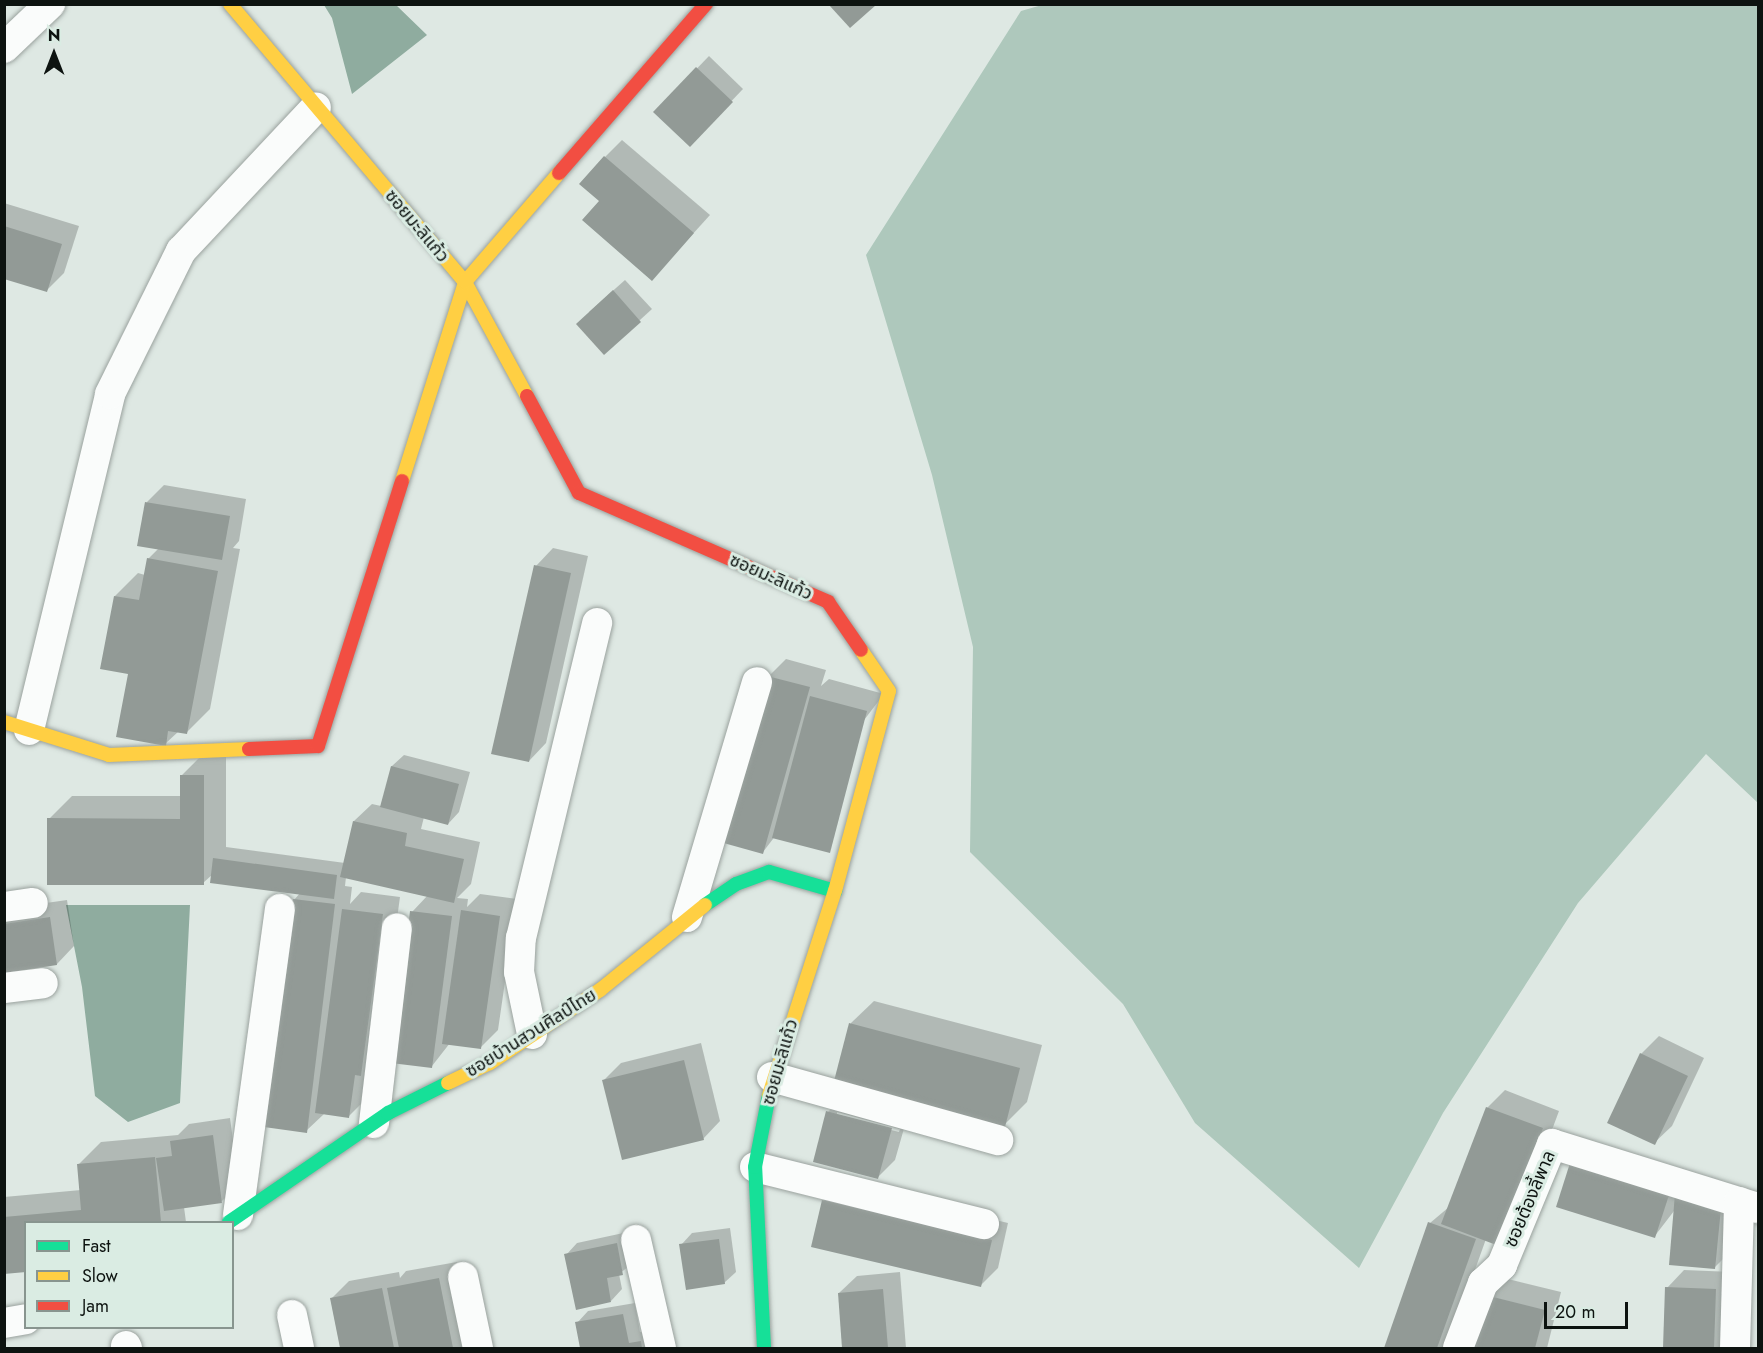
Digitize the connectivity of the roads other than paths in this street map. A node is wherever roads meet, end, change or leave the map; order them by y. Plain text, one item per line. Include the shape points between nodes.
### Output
1 (50, 4) edge
2 (230, 4) edge
3 (706, 4) edge
4 (4, 48) edge
5 (316, 107) junction
6 (465, 282) junction
7 (597, 623) dead end
8 (757, 682) dead end
9 (17, 726) edge
10 (835, 891) junction
11 (280, 909) dead end
12 (687, 917) junction
13 (397, 928) dead end
14 (43, 983) dead end
15 (4, 988) edge
16 (532, 1034) junction
17 (772, 1077) junction
18 (374, 1123) junction
19 (998, 1140) dead end
20 (755, 1167) junction
21 (1749, 1205) edge
22 (234, 1219) edge
23 (984, 1224) dead end
24 (636, 1240) dead end
25 (463, 1277) dead end
26 (292, 1315) dead end
27 (24, 1319) edge
28 (4, 1323) edge
29 (299, 1348) edge
30 (478, 1348) edge
31 (662, 1348) edge
32 (764, 1348) edge
33 (1458, 1348) edge
34 (1735, 1348) edge

1 - 4 street
2 - 5 street, ซอยมะลิแก้ว
3 - 6 street
5 - 6 street, ซอยมะลิแก้ว
5 - 9 street via 181,251 110,394
6 - 9 street via 318,746 109,755
6 - 10 street, ซอยมะลิแก้ว via 579,493 828,602 889,691
7 - 16 street via 524,915 519,972
8 - 12 street
10 - 12 street, ซอยบ้านสวนศิลป์ไทย via 769,872 736,884
10 - 17 street, ซอยมะลิแก้ว
11 - 22 street
12 - 16 street, ซอยบ้านสวนศิลป์ไทย via 600,990
13 - 18 street
14 - 15 street
16 - 18 street, ซอยบ้านสวนศิลป์ไทย via 490,1063
17 - 19 street
17 - 20 street, ซอยมะลิแก้ว
18 - 22 street, ซอยบ้านสวนศิลป์ไทย
20 - 23 street
20 - 32 street, ซอยมะลิแก้ว
21 - 33 street, ซอยต้องลี้พาล via 1552,1144 1502,1265 1483,1282
21 - 34 street
24 - 31 street
25 - 30 street
26 - 29 street
27 - 28 street

